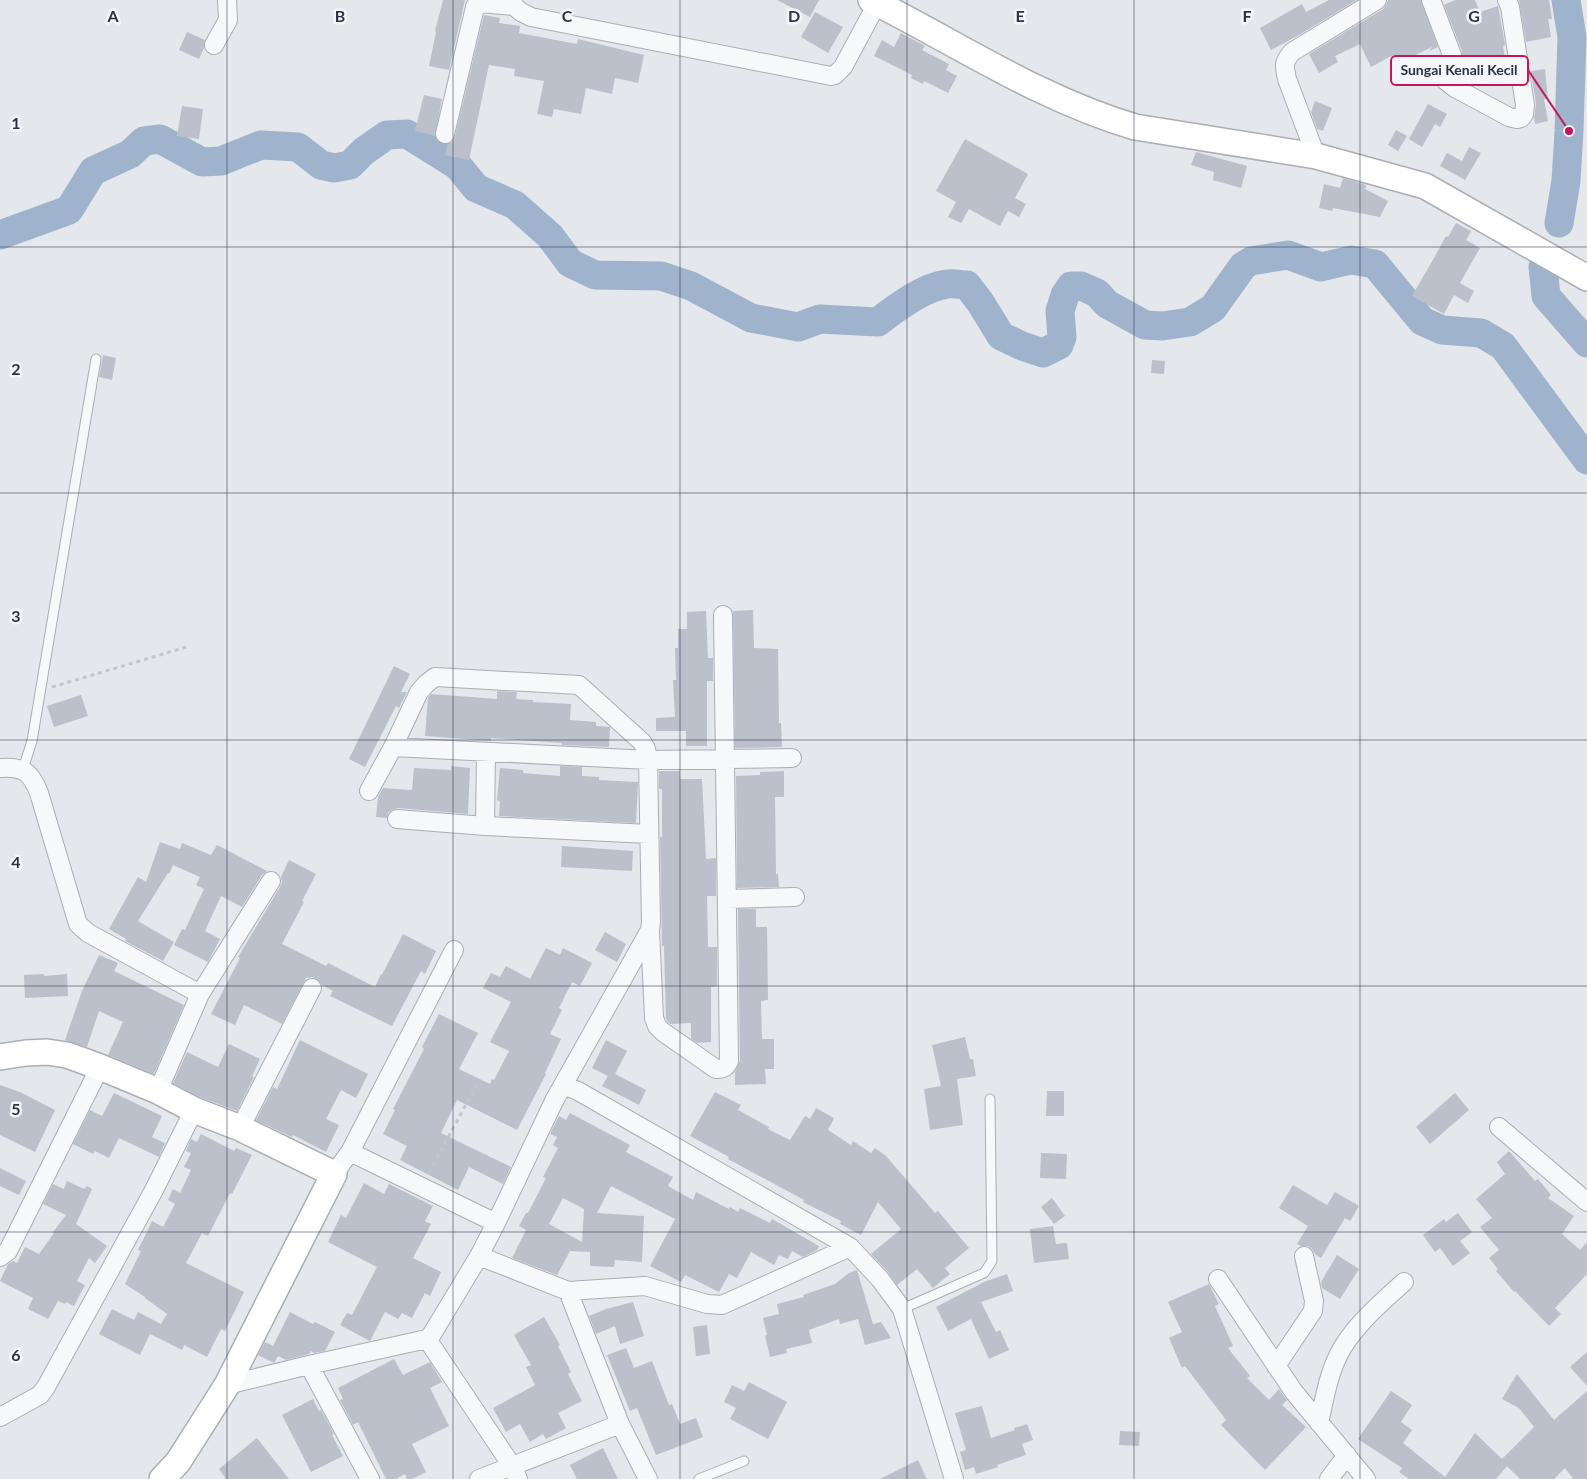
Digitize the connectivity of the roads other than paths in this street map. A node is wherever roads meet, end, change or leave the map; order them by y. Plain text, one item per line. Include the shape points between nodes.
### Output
1 (227, 0) edge
2 (1378, 0) edge
3 (1431, 0) edge
4 (1507, 0) edge
5 (876, 1) edge
6 (513, 3) edge
7 (214, 45) dead end
8 (445, 134) dead end
9 (1316, 156) junction
10 (1587, 278) edge
11 (96, 359) dead end
12 (723, 614) dead end
13 (393, 747) junction
14 (486, 752) junction
15 (792, 758) dead end
16 (724, 759) junction
17 (648, 760) junction
18 (0, 768) edge
19 (23, 769) junction
20 (368, 791) dead end
21 (397, 819) dead end
22 (485, 826) junction
23 (649, 834) junction
24 (271, 881) dead end
25 (795, 897) dead end
26 (727, 900) junction
27 (650, 930) junction
28 (454, 950) dead end
29 (312, 988) dead end
30 (200, 994) junction
31 (0, 1056) edge
32 (100, 1067) junction
33 (563, 1085) junction
34 (158, 1091) junction
35 (990, 1099) dead end
36 (194, 1110) junction
37 (1499, 1127) dead end
38 (240, 1128) junction
39 (350, 1152) junction
40 (334, 1174) junction
41 (1587, 1202) edge
42 (496, 1223) junction
43 (850, 1247) junction
44 (478, 1256) junction
45 (1304, 1256) dead end
46 (0, 1257) edge
47 (1218, 1279) dead end
48 (1404, 1282) dead end
49 (568, 1291) junction
50 (902, 1308) junction
51 (427, 1339) junction
52 (309, 1365) junction
53 (1276, 1366) junction
54 (227, 1385) junction
55 (0, 1417) edge
56 (1318, 1423) junction
57 (620, 1424) junction
58 (1347, 1456) junction
59 (744, 1461) dead end
60 (515, 1473) edge
61 (162, 1479) edge
62 (370, 1479) edge
63 (480, 1479) edge
64 (648, 1479) edge
65 (699, 1479) edge
66 (954, 1479) edge
67 (1329, 1479) edge
68 (1366, 1479) edge

1 - 7 street via 228,20
2 - 9 street via 1292,52 1286,60 1287,79
3 - 4 street via 1452,55 1446,81 1517,119 1524,114 1525,105
5 - 6 street via 843,67 831,76 531,17
5 - 9 street via 1060,100 1106,118 1135,127
6 - 8 street via 481,3 475,7
9 - 10 street via 1425,186
11 - 19 lane via 32,741
12 - 16 street
13 - 14 street
13 - 17 street via 420,692 435,677 579,685 642,742
13 - 20 street
14 - 17 street
14 - 22 street
15 - 16 street
16 - 17 street
16 - 26 street
17 - 23 street
18 - 19 street
19 - 30 street via 34,780 39,793 78,924 88,933
21 - 22 street
22 - 23 street
23 - 27 street
24 - 30 street
25 - 26 street
26 - 27 street via 729,1061 723,1069 716,1069 657,1026 652,1001
27 - 33 street
28 - 39 street
29 - 38 street
30 - 34 street
31 - 32 street via 47,1052 67,1055
32 - 34 street
32 - 46 street via 8,1251
33 - 42 street
33 - 43 street
34 - 36 street
35 - 50 lane via 990,1267 984,1273
36 - 38 street
36 - 55 street via 46,1387 40,1395
37 - 41 street
38 - 40 street
39 - 40 street
39 - 42 street
40 - 54 street
42 - 44 street
43 - 49 street via 722,1305 706,1304 645,1286
43 - 50 street
44 - 49 street
44 - 51 street
45 - 53 street via 1314,1301 1313,1311
47 - 53 street
48 - 56 street via 1372,1312 1337,1357
49 - 57 street
50 - 66 street
51 - 52 street
51 - 60 street
52 - 54 street
52 - 62 street
53 - 56 street
54 - 61 street via 178,1462
56 - 58 street
57 - 60 street
57 - 64 street
58 - 67 street
58 - 68 street
59 - 65 lane
60 - 63 street

